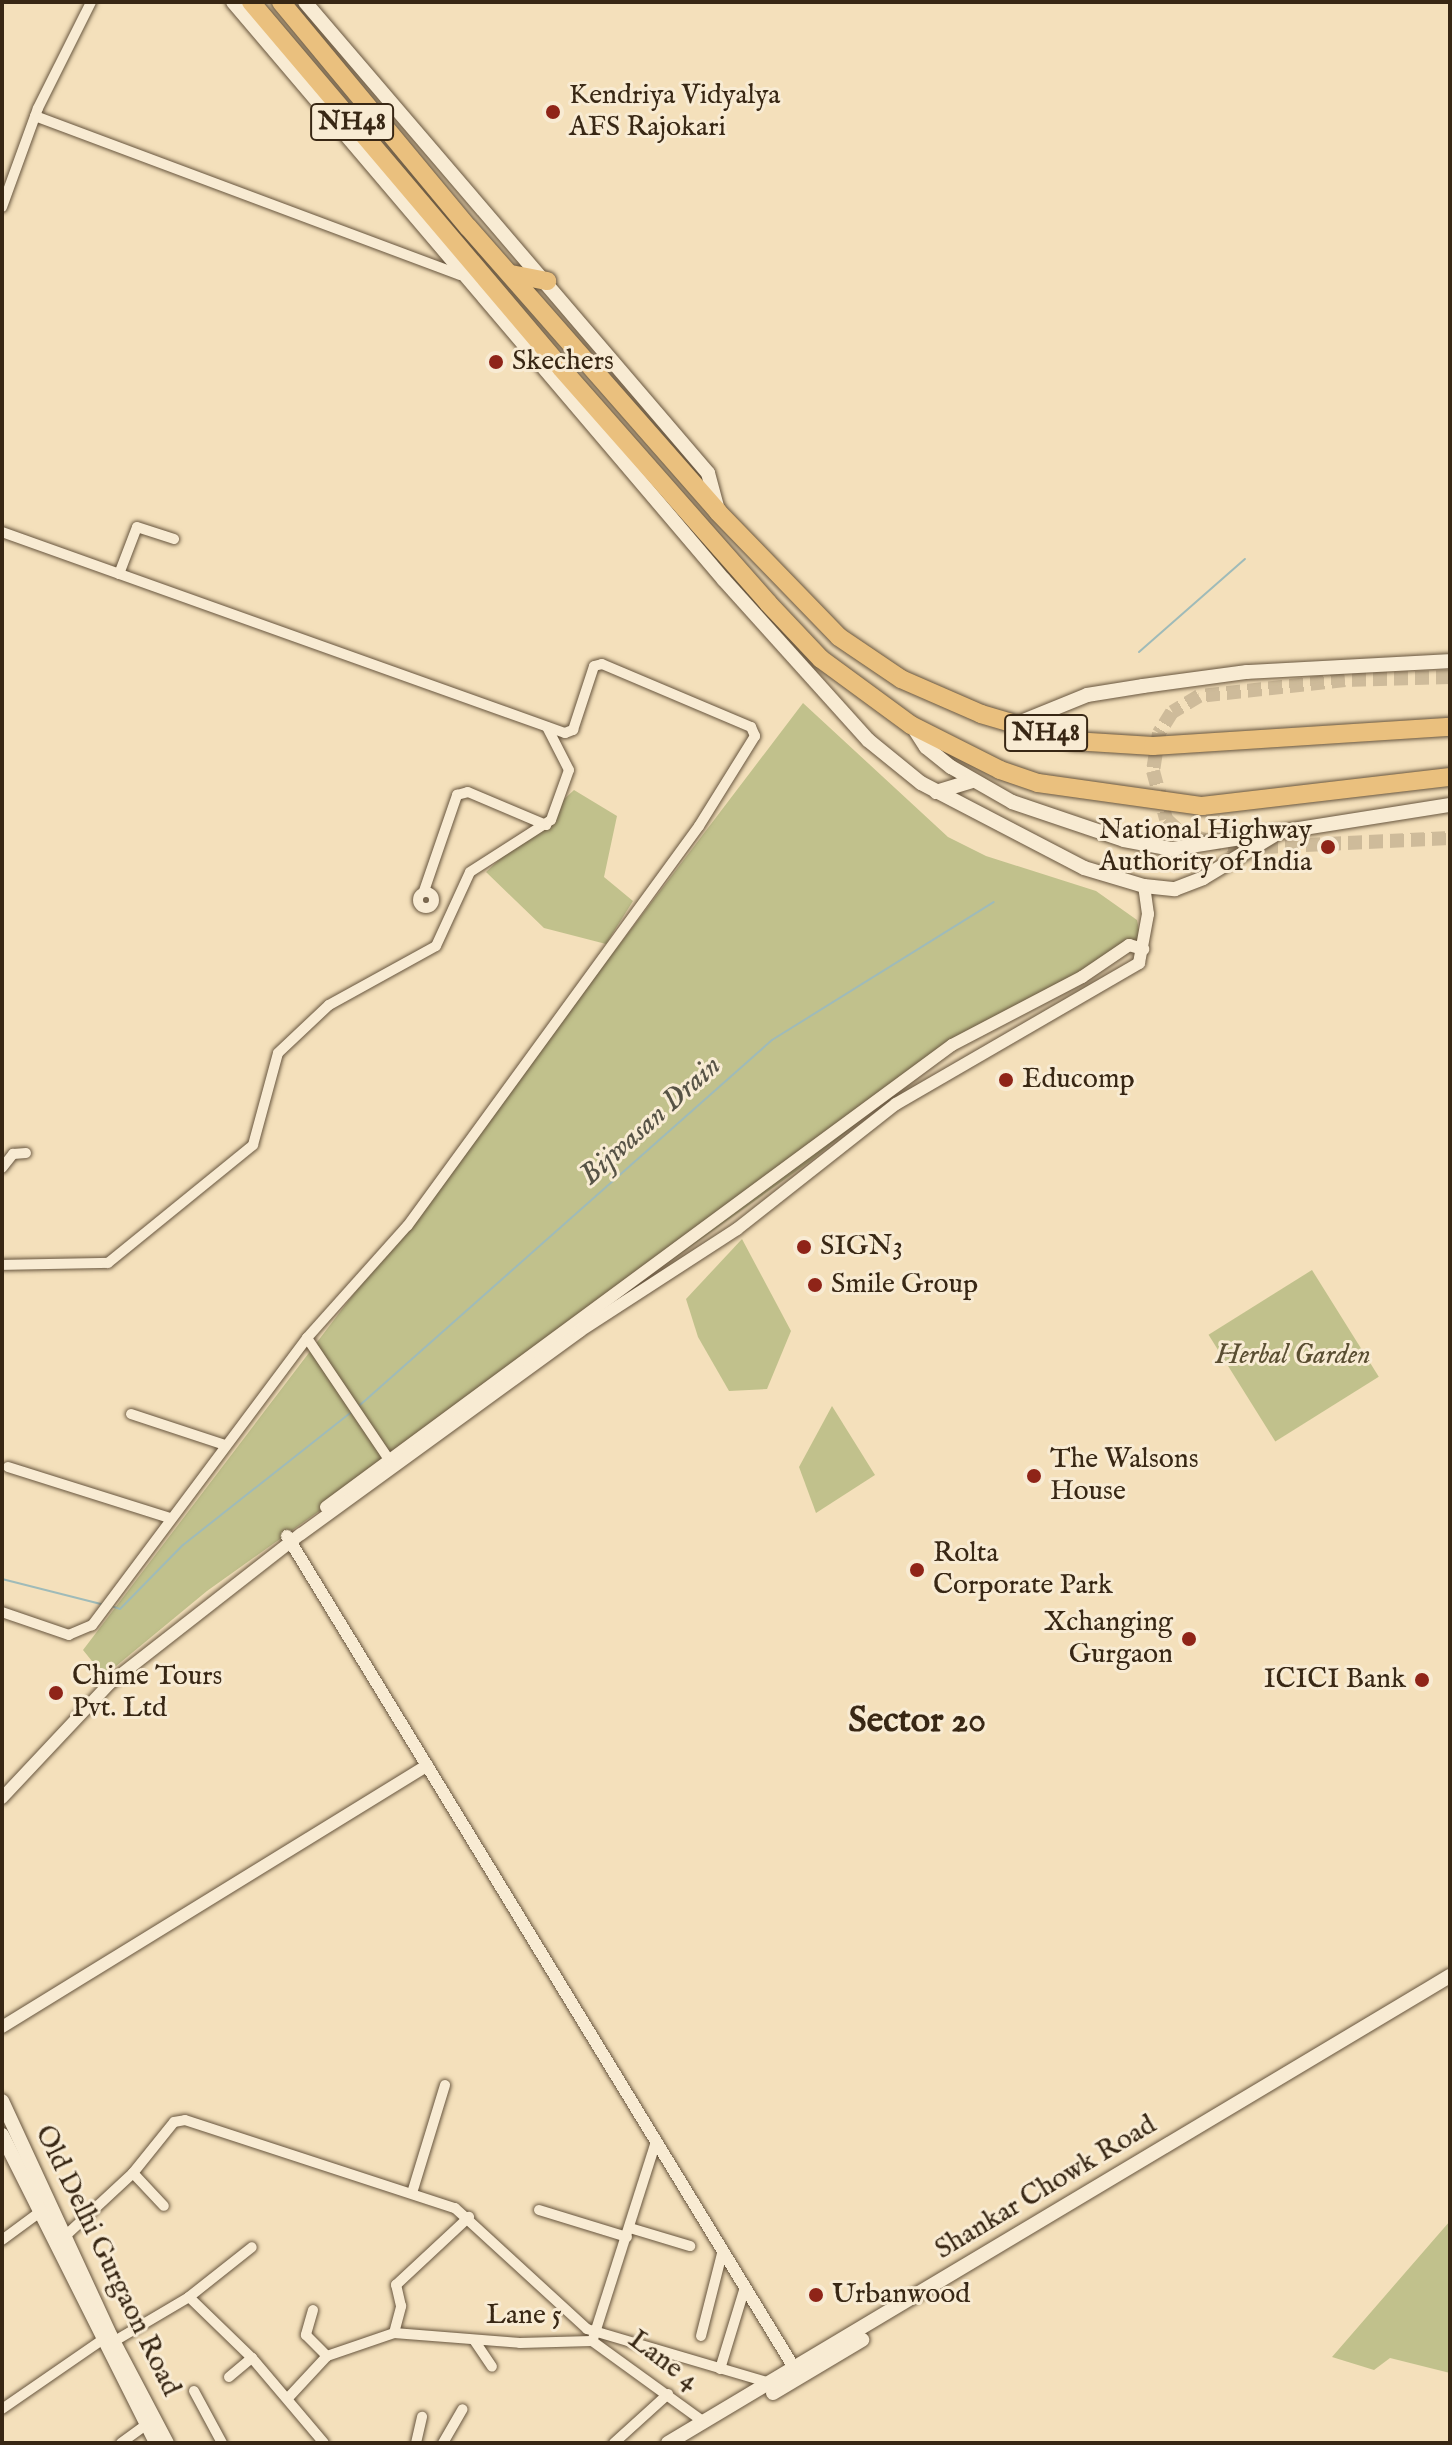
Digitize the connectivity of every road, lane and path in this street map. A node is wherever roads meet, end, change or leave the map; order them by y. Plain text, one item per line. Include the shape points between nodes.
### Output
1 (91, 2) edge
2 (233, 2) edge
3 (251, 2) edge
4 (281, 2) edge
5 (305, 2) edge
6 (35, 116) junction
7 (2, 207) edge
8 (511, 274) junction
9 (460, 275) junction
10 (547, 281) junction
11 (718, 512) junction
12 (2, 532) edge
13 (174, 539) dead end
14 (119, 574) junction
15 (1450, 661) edge
16 (1016, 724) junction
17 (911, 725) junction
18 (547, 727) junction
19 (1450, 727) edge
20 (1450, 777) edge
21 (971, 781) junction
22 (936, 792) junction
23 (1450, 805) edge
24 (546, 825) junction
25 (1279, 832) junction
26 (1144, 886) junction
27 (424, 891) dead end
28 (1143, 949) junction
29 (26, 1153) dead end
30 (2, 1168) edge
31 (2, 1265) edge
32 (307, 1338) junction
33 (131, 1414) dead end
34 (225, 1445) junction
35 (388, 1458) junction
36 (8, 1467) dead end
37 (170, 1518) junction
38 (289, 1539) junction
39 (2, 1612) edge
40 (427, 1766) junction
41 (2, 1789) edge
42 (2, 1798) edge
43 (1450, 1976) edge
44 (1450, 1983) edge
45 (2, 2027) edge
46 (445, 2085) dead end
47 (2, 2101) edge
48 (2, 2135) edge
49 (656, 2141) junction
50 (133, 2173) junction
51 (412, 2193) junction
52 (164, 2206) dead end
53 (539, 2210) dead end
54 (40, 2212) junction
55 (469, 2217) junction
56 (629, 2232) junction
57 (2, 2240) edge
58 (60, 2241) junction
59 (690, 2246) dead end
60 (252, 2247) dead end
61 (723, 2250) junction
62 (745, 2287) junction
63 (189, 2297) junction
64 (313, 2310) dead end
65 (394, 2333) junction
66 (701, 2336) dead end
67 (594, 2337) junction
68 (108, 2339) junction
69 (474, 2340) junction
70 (327, 2356) junction
71 (252, 2358) junction
72 (492, 2367) dead end
73 (720, 2369) junction
74 (798, 2373) junction
75 (229, 2377) dead end
76 (771, 2384) junction
77 (194, 2391) dead end
78 (668, 2394) junction
79 (288, 2398) junction
80 (2, 2409) edge
81 (463, 2409) dead end
82 (422, 2417) dead end
83 (704, 2422) junction
84 (146, 2425) junction
85 (121, 2443) edge
86 (156, 2443) edge
87 (167, 2443) edge
88 (222, 2443) edge
89 (324, 2443) edge
90 (416, 2443) edge
91 (443, 2443) edge
92 (614, 2443) edge
93 (668, 2443) edge
94 (686, 2443) edge

1 - 6 street
2 - 9 main road
3 - 17 highway, NH48 via 551,357 768,603 821,659
4 - 8 highway, NH48
5 - 10 main road
6 - 7 street
6 - 9 street
8 - 10 highway
8 - 11 highway, NH48
9 - 22 main road via 822,691 868,740
10 - 11 main road via 708,473
11 - 16 highway, NH48 via 839,637 901,679
12 - 14 street
13 - 14 street via 137,527
14 - 18 street
15 - 16 main road via 1247,672 1143,686 1087,695
16 - 19 highway, NH48 via 1073,741 1153,746
17 - 20 highway, NH48 via 1038,783 1202,806
17 - 21 main road via 926,747
18 - 24 street via 569,770
18 - 32 street via 573,730 592,671 602,664 751,727 755,736 699,826 407,1226
21 - 22 main road
21 - 25 main road via 1083,827 1172,849
22 - 26 main road via 1073,862
23 - 25 main road
24 - 27 street via 468,792 457,795
24 - 31 street via 470,872 436,946 337,1000 285,1045 274,1061 258,1139 173,1214 100,1266
25 - 26 main road via 1203,878 1175,889
26 - 28 street
28 - 35 street via 1122,949 1082,977 952,1045
28 - 38 street via 1139,963 896,1104 737,1229 580,1331
29 - 30 street via 13,1154
32 - 34 street
32 - 35 street
33 - 34 street
34 - 37 street
35 - 38 street
36 - 37 street
37 - 39 street via 92,1625 78,1633 53,1631
38 - 40 street
38 - 41 street via 98,1686
38 - 42 street via 110,1683
40 - 45 street
40 - 49 street
43 - 74 main road, Shankar Chowk Road
44 - 74 main road, Shankar Chowk Road
46 - 51 street
47 - 58 main road, Old Delhi Gurgaon Road
48 - 54 main road, Old Delhi Gurgaon Road
49 - 56 street
49 - 61 street
50 - 51 street via 174,2122 185,2120
50 - 52 street
50 - 58 street
51 - 55 street
53 - 56 street
54 - 57 street
54 - 58 main road, Old Delhi Gurgaon Road
55 - 65 street via 396,2285 401,2306
55 - 67 street, Lane 4
56 - 59 street
56 - 67 street
58 - 68 main road, Old Delhi Gurgaon Road
60 - 63 street
61 - 62 street
61 - 66 street
62 - 73 street
62 - 74 street
63 - 68 street
63 - 71 street
64 - 70 street via 306,2335
65 - 69 street, Lane 5
65 - 70 street, Lane 5
67 - 69 street, Lane 5
67 - 73 street, Lane 5
67 - 78 street, Lane 4
68 - 80 street
68 - 84 main road, Old Delhi Gurgaon Road
68 - 87 main road, Old Delhi Gurgaon Road
69 - 72 street
70 - 79 street, Lane 5
71 - 75 street
71 - 79 street
73 - 76 street, Lane 5
74 - 76 main road, Shankar Chowk Road
74 - 94 main road, Shankar Chowk Road
76 - 83 main road, Shankar Chowk Road
77 - 88 street
78 - 83 street, Lane 4
78 - 92 street
79 - 89 street
81 - 91 street
82 - 90 street
83 - 93 main road, Shankar Chowk Road
84 - 85 street
84 - 86 main road, Old Delhi Gurgaon Road

